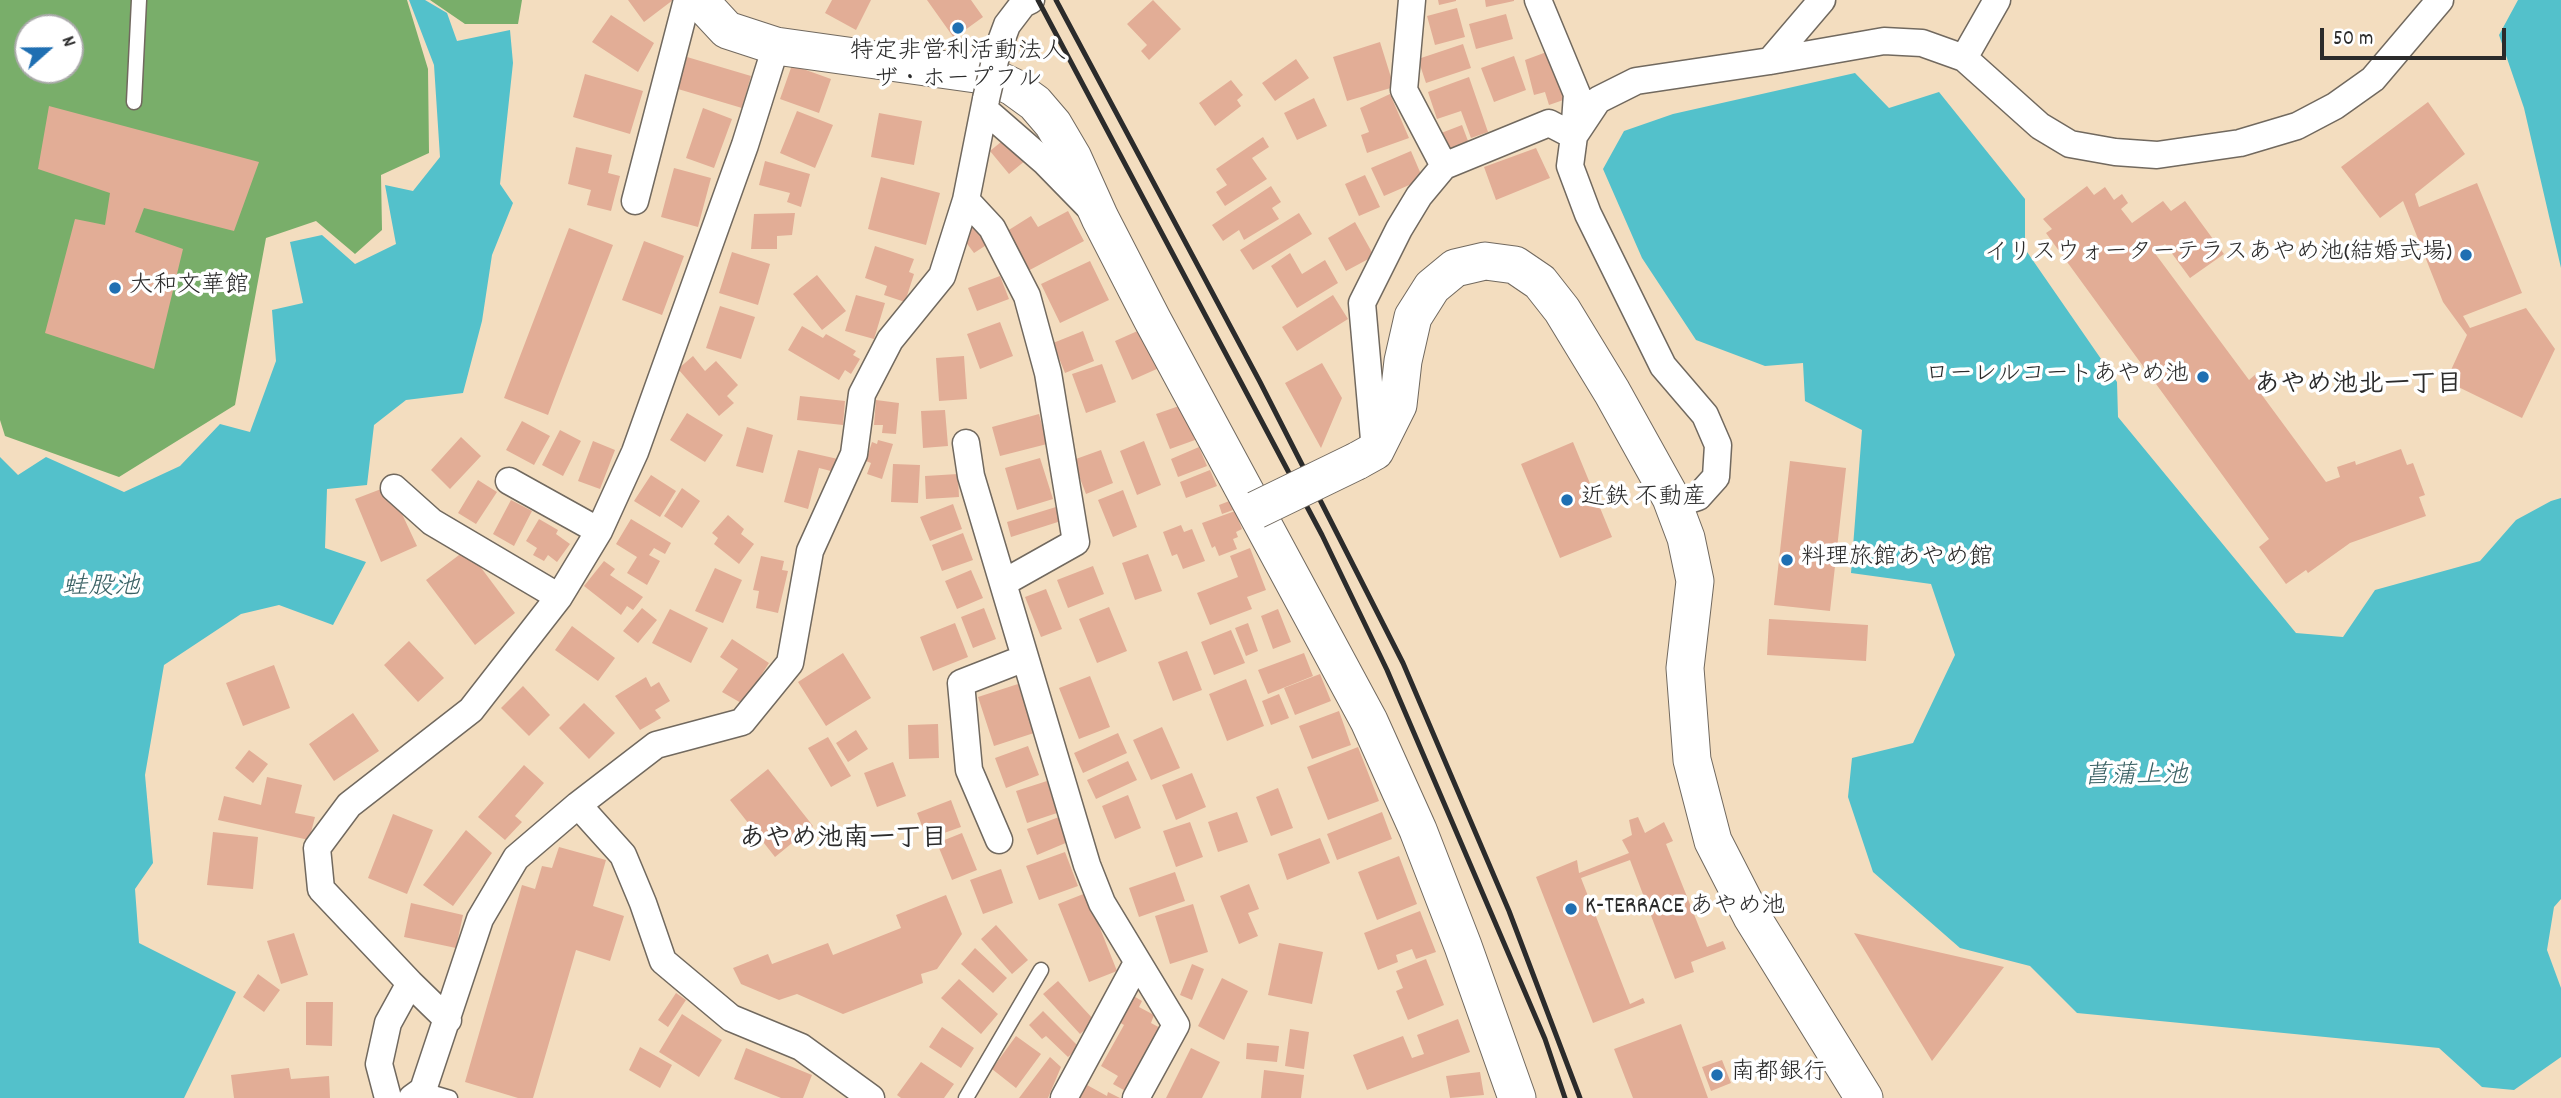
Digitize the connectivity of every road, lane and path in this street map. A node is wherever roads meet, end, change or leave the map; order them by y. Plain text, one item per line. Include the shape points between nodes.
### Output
1 (139, 0) edge
2 (687, 0) edge
3 (699, 0) edge
4 (1412, 0) edge
5 (1538, 0) edge
6 (1822, 0) edge
7 (1997, 0) edge
8 (2440, 0) edge
9 (1027, 2) edge
10 (776, 46) junction
11 (1964, 58) junction
12 (1770, 61) junction
13 (134, 102) dead end
14 (985, 104) junction
15 (1573, 136) junction
16 (1444, 166) junction
17 (966, 200) junction
18 (635, 201) dead end
19 (1100, 218) junction
20 (966, 443) dead end
21 (1366, 456) junction
22 (509, 481) dead end
23 (394, 488) dead end
24 (1674, 505) junction
25 (1255, 510) junction
26 (599, 531) junction
27 (1003, 583) junction
28 (559, 597) junction
29 (1026, 658) junction
30 (578, 805) junction
31 (999, 841) dead end
32 (1137, 963) junction
33 (1041, 970) dead end
34 (410, 983) junction
35 (448, 1020) junction
36 (418, 1094) edge
37 (388, 1098) edge
38 (450, 1098) edge
39 (871, 1098) edge
40 (966, 1098) edge
41 (1064, 1098) edge
42 (1136, 1098) edge
43 (1517, 1098) edge
44 (1864, 1098) edge

1 - 13 lane
2 - 18 street
3 - 10 street via 727,30
4 - 16 street via 1404,90
5 - 15 street via 1577,94
6 - 12 street
7 - 11 street
8 - 11 street via 2372,79 2316,116 2240,142 2157,155 2070,144 2040,126
9 - 14 street, bridge via 1007,25
10 - 19 street via 990,76 1013,87 1053,124
10 - 26 street via 635,452
11 - 12 street via 1922,43 1884,41
12 - 15 street via 1636,81 1598,100
14 - 17 street
14 - 19 street
15 - 16 street via 1549,123
15 - 24 street via 1570,166 1588,214 1663,366 1705,415 1718,445 1716,477 1698,497
16 - 21 street via 1399,229 1362,303
17 - 27 street via 992,228 1027,296 1048,373 1076,542
17 - 30 street via 942,276 890,340 862,394 854,454 810,551 790,663 742,722 656,745
19 - 25 street
20 - 27 street via 971,476
21 - 24 street via 1398,405 1413,317 1432,287 1455,268 1485,261 1515,265 1541,282 1562,310
21 - 25 street, bridge
22 - 26 street
23 - 28 street via 432,522
24 - 44 street via 1695,581 1685,668 1692,760 1713,841 1752,917
25 - 43 street via 1369,721 1418,830
26 - 28 street
27 - 29 street
28 - 34 street via 471,710 349,805 317,848 321,889
29 - 31 street via 961,683 969,770
29 - 32 street via 1087,865 1102,903
30 - 35 street via 516,858 480,919
30 - 39 street via 622,855 663,961 731,1018 801,1047
32 - 41 street
32 - 42 street via 1176,1025
33 - 40 lane
34 - 35 street
34 - 37 street via 388,1023 379,1064
35 - 36 street
36 - 38 lane

